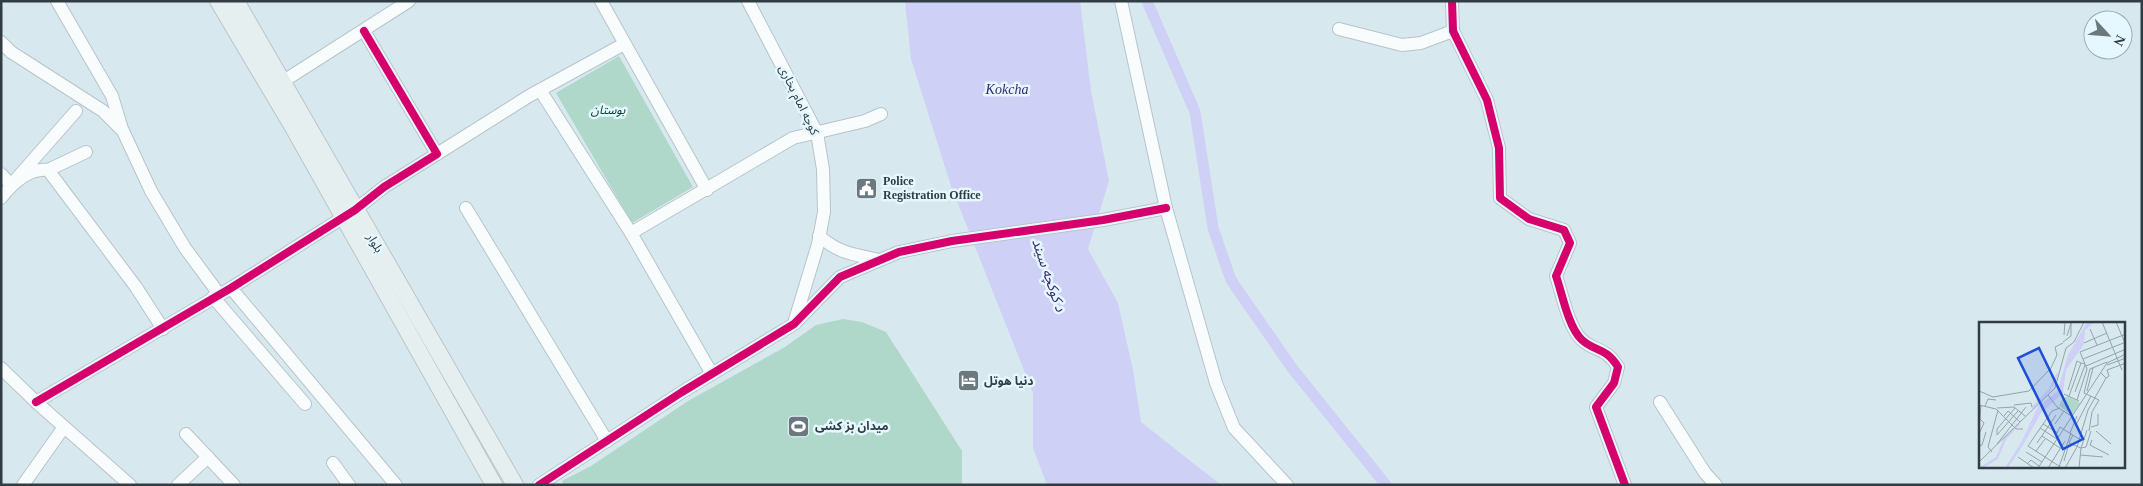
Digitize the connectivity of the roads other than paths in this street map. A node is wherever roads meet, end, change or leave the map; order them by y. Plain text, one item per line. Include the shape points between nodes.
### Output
1 (57, 1) edge
2 (218, 1) edge
3 (236, 1) edge
4 (409, 1) edge
5 (601, 1) edge
6 (748, 1) edge
7 (1121, 1) edge
8 (1452, 1) edge
9 (1339, 29) dead end
10 (364, 31) junction
11 (1453, 31) junction
12 (1, 42) edge
13 (624, 44) junction
14 (282, 82) junction
15 (540, 90) junction
16 (76, 111) dead end
17 (881, 114) dead end
18 (299, 126) junction
19 (123, 131) junction
20 (817, 133) junction
21 (86, 152) dead end
22 (437, 154) junction
23 (48, 170) junction
24 (1, 174) edge
25 (11, 185) junction
26 (707, 190) junction
27 (1, 198) edge
28 (466, 208) dead end
29 (1166, 208) junction
30 (349, 214) junction
31 (631, 232) junction
32 (819, 236) junction
33 (879, 260) junction
34 (231, 288) junction
35 (216, 296) junction
36 (794, 324) junction
37 (163, 328) junction
38 (1, 368) edge
39 (712, 374) junction
40 (36, 402) junction
41 (1660, 402) dead end
42 (305, 404) dead end
43 (64, 427) junction
44 (186, 434) dead end
45 (607, 441) junction
46 (208, 457) junction
47 (333, 463) dead end
48 (23, 485) edge
49 (130, 485) edge
50 (178, 485) edge
51 (234, 485) edge
52 (349, 485) edge
53 (396, 485) edge
54 (494, 485) edge
55 (515, 485) edge
56 (539, 485) edge
57 (1287, 485) edge
58 (1625, 485) edge
59 (1716, 485) edge

1 - 19 street via 112,96
2 - 18 main road, بلوار
3 - 14 main road, بلوار
4 - 10 street
5 - 13 street
6 - 20 street, کوچه امام بخاری
7 - 29 street
8 - 11 street
9 - 11 street via 1402,45
10 - 14 street
10 - 22 street
11 - 58 street via 1488,100 1500,148 1500,198 1529,219 1564,230 1570,243 1556,276 1571,321 1581,339 1611,356 1618,367 1614,383 1596,407
12 - 19 street via 103,111
13 - 15 street
13 - 26 street
14 - 18 main road, بلوار
15 - 22 street
15 - 31 street
16 - 25 street
17 - 20 street
18 - 30 main road, بلوار
19 - 35 street via 151,191
20 - 26 street via 793,138
20 - 32 street, کوچه امام بخاری via 823,169 824,212
21 - 23 street
22 - 30 street via 384,187
23 - 25 street via 37,170
23 - 37 street
24 - 25 street
25 - 27 street
26 - 31 street
28 - 45 street
29 - 33 street via 952,241 899,252
29 - 57 street via 1216,383 1234,428
30 - 34 street
30 - 54 main road, بلوار
30 - 55 main road, بلوار via 426,328
31 - 39 street
32 - 33 street via 846,253
32 - 36 street, کوچه امام بخاری
33 - 36 street via 840,277
34 - 35 street
34 - 53 street
35 - 37 street
35 - 42 street
36 - 39 street
37 - 40 street
38 - 40 street
39 - 45 street
40 - 43 street
41 - 59 street
43 - 48 street
43 - 49 street
44 - 46 street
45 - 56 street
46 - 50 street
46 - 51 street
47 - 52 street

